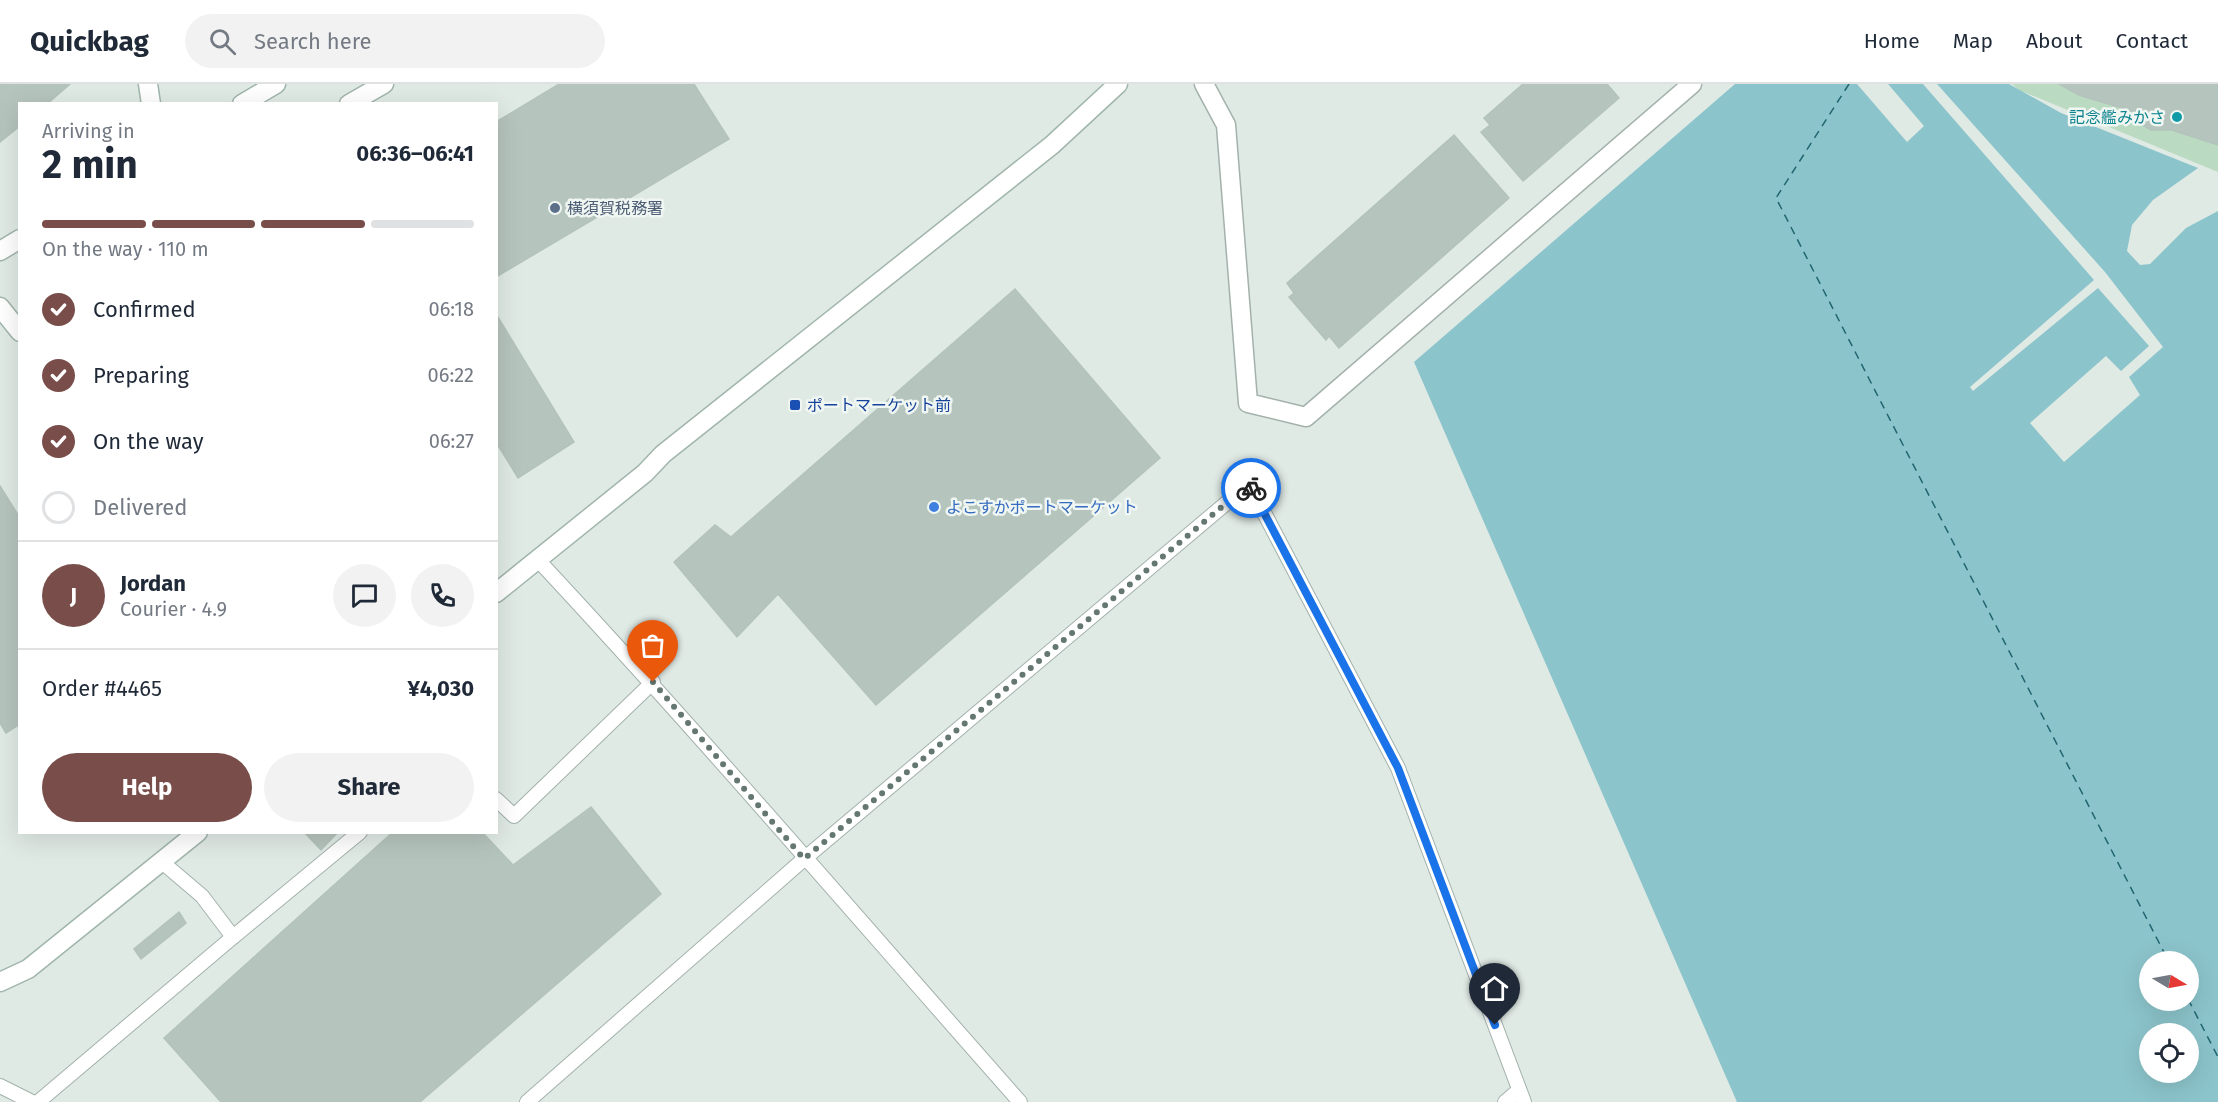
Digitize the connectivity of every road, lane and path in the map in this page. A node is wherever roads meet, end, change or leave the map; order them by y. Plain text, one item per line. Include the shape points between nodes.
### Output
1 (148, 84) edge
2 (276, 84) edge
3 (384, 84) edge
4 (1118, 84) edge
5 (1204, 84) edge
6 (1692, 84) edge
7 (151, 102) edge
8 (245, 102) edge
9 (352, 102) edge
10 (18, 240) edge
11 (0, 251) edge
12 (6, 309) edge
13 (18, 329) edge
14 (538, 560) junction
15 (498, 591) edge
16 (653, 682) junction
17 (498, 801) edge
18 (196, 834) edge
19 (358, 834) edge
20 (804, 859) junction
21 (162, 862) junction
22 (233, 937) junction
23 (0, 982) edge
24 (0, 1086) edge
25 (1522, 1096) edge
26 (32, 1102) edge
27 (38, 1102) edge
28 (528, 1102) edge
29 (1020, 1102) edge
30 (1505, 1102) edge

1 - 7 street
2 - 8 street
3 - 9 street
4 - 14 street via 1043,152 663,454
5 - 6 street via 1226,125 1248,403 1306,417
10 - 11 street
12 - 13 street
14 - 15 street
14 - 16 lane
16 - 17 lane via 514,816
16 - 20 lane
18 - 21 street
19 - 22 lane
20 - 25 lane via 1249,484 1398,768
20 - 28 lane
20 - 29 lane
21 - 22 lane via 202,896
21 - 23 street via 28,969
22 - 27 lane
24 - 26 lane
25 - 30 lane

